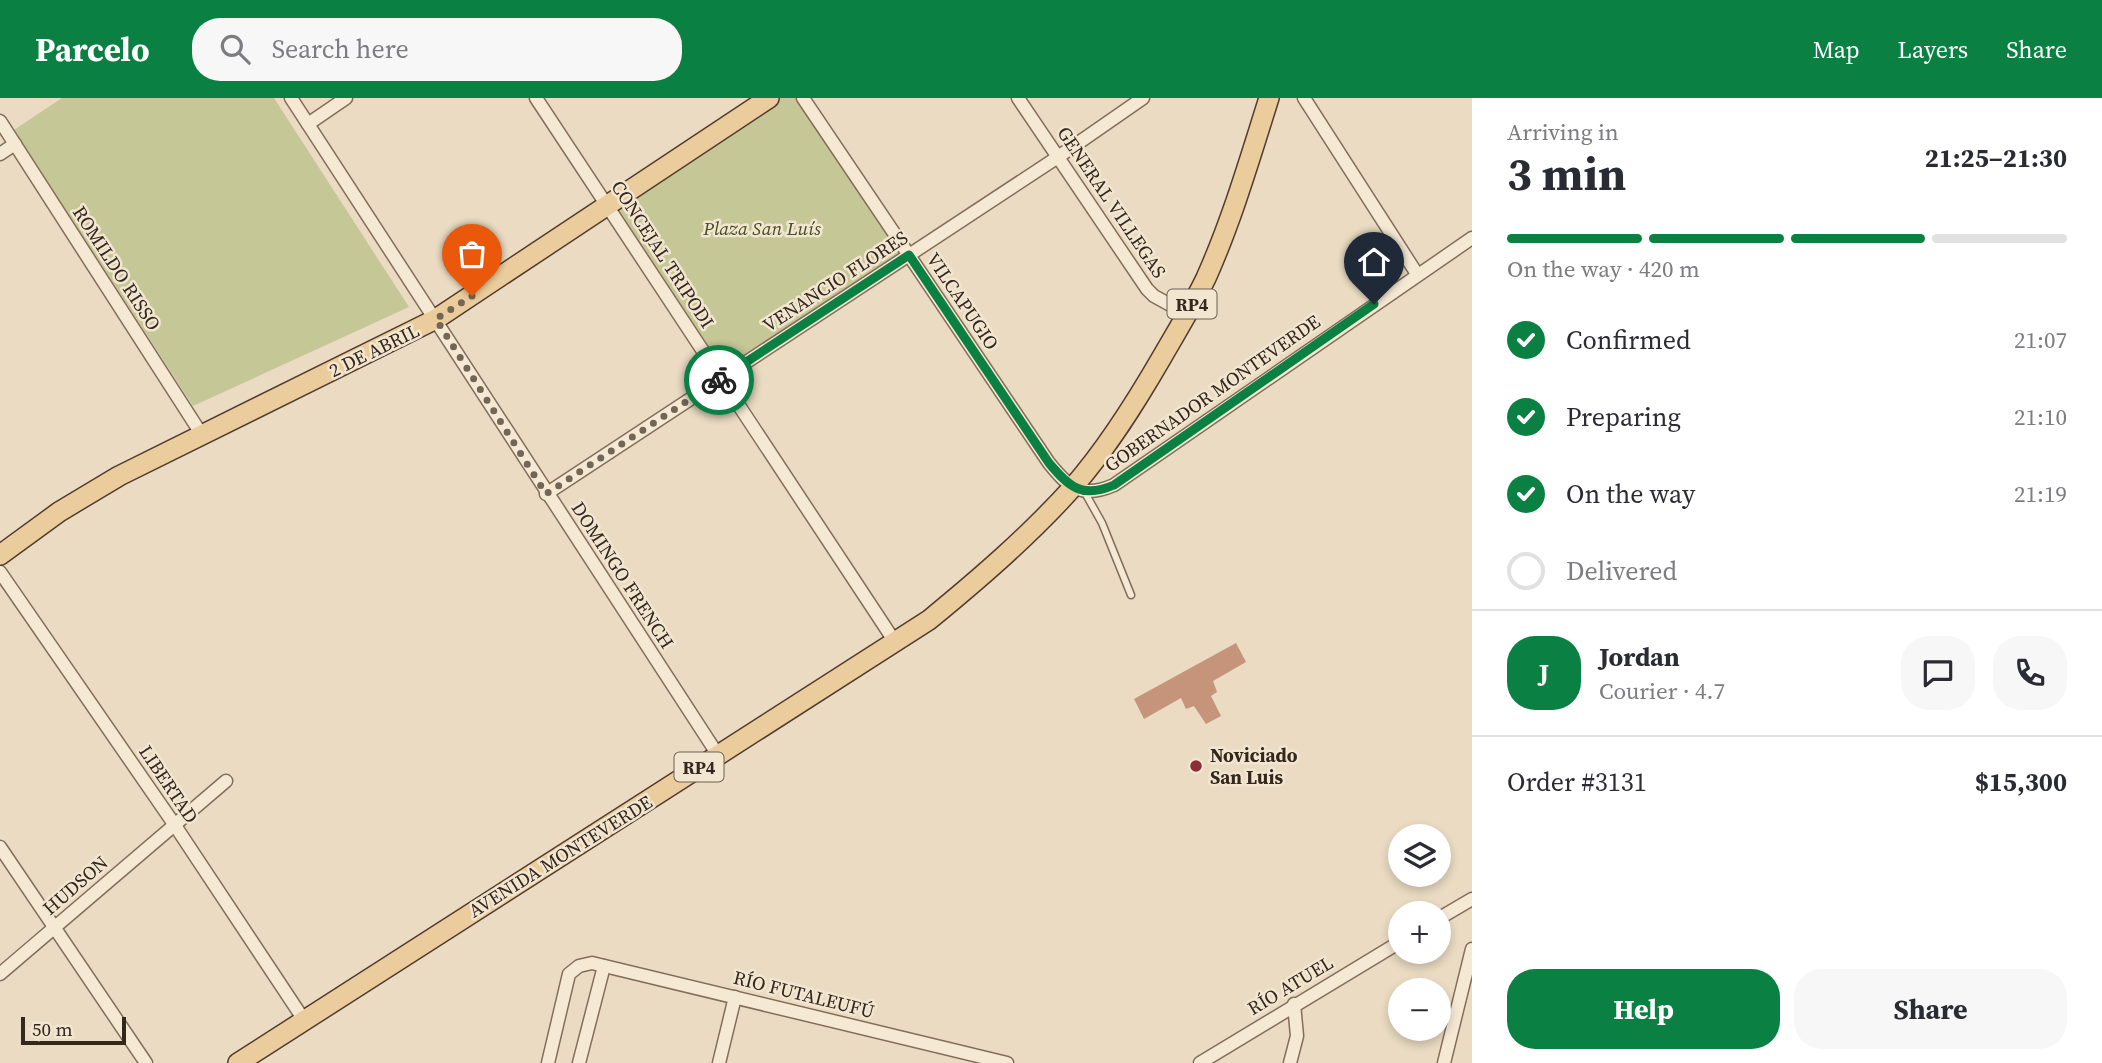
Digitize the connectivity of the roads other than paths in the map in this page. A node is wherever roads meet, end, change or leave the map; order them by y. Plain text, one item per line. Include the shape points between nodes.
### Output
1 (291, 98) edge
2 (346, 98) edge
3 (536, 98) edge
4 (769, 98) edge
5 (803, 98) edge
6 (1018, 98) edge
7 (1143, 98) edge
8 (1269, 98) edge
9 (1304, 98) edge
10 (0, 121) edge
11 (308, 124) junction
12 (15, 144) junction
13 (0, 154) edge
14 (1058, 157) junction
15 (607, 204) junction
16 (1472, 238) edge
17 (909, 255) junction
18 (1417, 274) junction
19 (1187, 314) junction
20 (436, 319) junction
21 (721, 379) junction
22 (202, 435) junction
23 (1079, 489) junction
24 (546, 494) junction
25 (0, 555) edge
26 (0, 572) edge
27 (1131, 595) dead end
28 (895, 642) junction
29 (718, 755) junction
30 (226, 780) dead end
31 (174, 824) junction
32 (0, 847) edge
33 (1472, 899) edge
34 (1451, 911) edge
35 (55, 928) junction
36 (1388, 949) edge
37 (1472, 950) edge
38 (598, 965) junction
39 (0, 974) edge
40 (735, 997) junction
41 (1294, 1004) junction
42 (304, 1020) junction
43 (989, 1061) edge
44 (146, 1063) edge
45 (238, 1063) edge
46 (548, 1063) edge
47 (579, 1063) edge
48 (719, 1063) edge
49 (1007, 1063) edge
50 (1200, 1063) edge
51 (1290, 1063) edge
52 (1444, 1063) edge

1 - 11 street, DOMINGO FRENCH
2 - 11 street
3 - 15 street, CONCEJAL TRIPODI
4 - 15 main road, 2 DE ABRIL
5 - 17 street, VILCAPUGIO
6 - 14 street, GENERAL VILLEGAS
7 - 14 street, VENANCIO FLORES
8 - 19 main road, RP4 via 1226,228
9 - 18 street
10 - 12 street, ROMILDO RISSO
11 - 20 street, DOMINGO FRENCH
12 - 13 street
12 - 22 street, ROMILDO RISSO
14 - 17 street, VENANCIO FLORES
14 - 19 street, GENERAL VILLEGAS via 1147,289
15 - 20 main road, 2 DE ABRIL
15 - 21 street, CONCEJAL TRIPODI
16 - 18 street, GOBERNADOR MONTEVERDE
17 - 21 street, VENANCIO FLORES
17 - 23 street, VILCAPUGIO via 1049,463
18 - 23 street, GOBERNADOR MONTEVERDE via 1114,485 1098,492
19 - 23 main road, RP4
20 - 22 main road, 2 DE ABRIL
20 - 24 street, DOMINGO FRENCH
21 - 24 street, VENANCIO FLORES
21 - 28 street, CONCEJAL TRIPODI
22 - 25 main road, 2 DE ABRIL via 96,489
23 - 27 lane via 1102,523
23 - 28 main road, AVENIDA MONTEVERDE / RP4 via 974,583
24 - 29 street, DOMINGO FRENCH
26 - 31 street, LIBERTAD
28 - 29 main road, AVENIDA MONTEVERDE / RP4
29 - 42 main road, AVENIDA MONTEVERDE / RP4
30 - 31 street, HUDSON
31 - 35 street, HUDSON
31 - 42 street, LIBERTAD
32 - 35 street
33 - 34 street
35 - 39 street, HUDSON
35 - 44 street
36 - 41 street, RÍO ATUEL
37 - 52 street
38 - 40 street, RÍO FUTALEUFÚ
38 - 46 street via 579,966 569,974
38 - 47 street
40 - 43 street, RÍO FUTALEUFÚ
40 - 48 street
41 - 50 street, RÍO ATUEL
41 - 51 street via 1297,1036
42 - 45 main road, AVENIDA MONTEVERDE / RP4
43 - 49 street, RÍO FUTALEUFÚ

